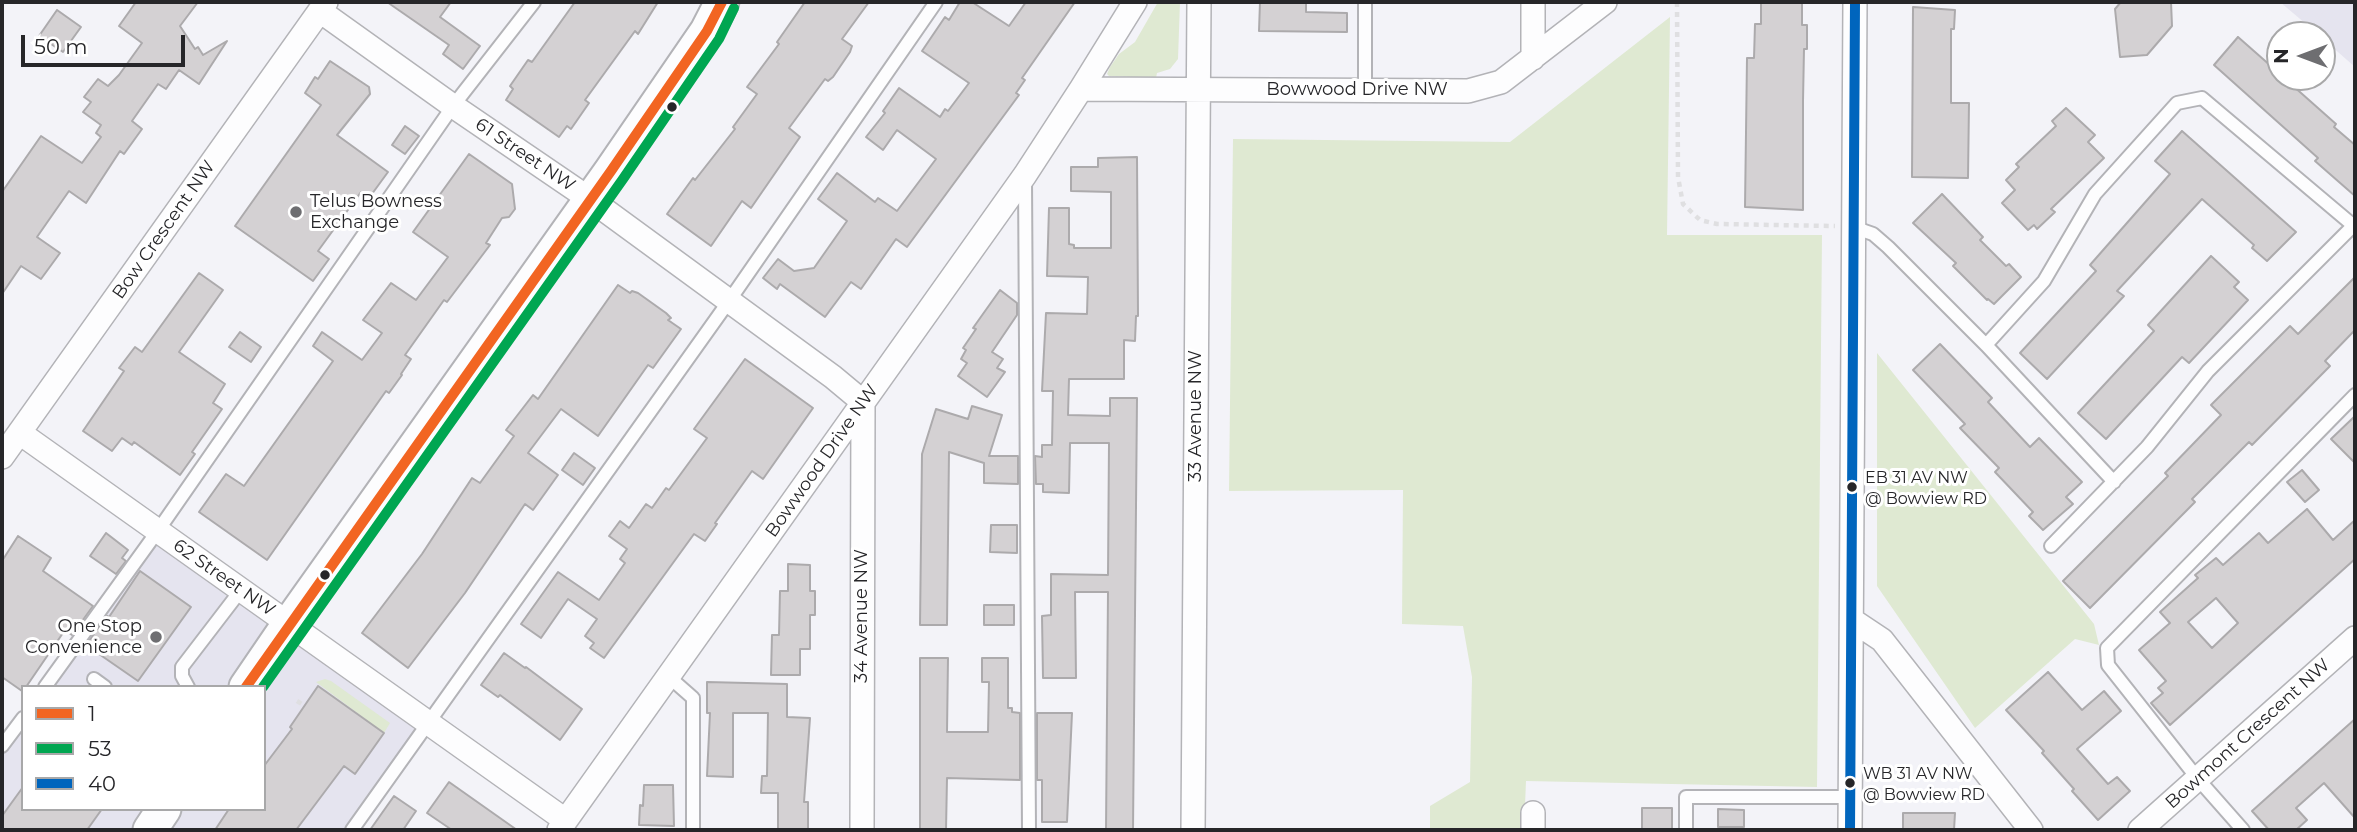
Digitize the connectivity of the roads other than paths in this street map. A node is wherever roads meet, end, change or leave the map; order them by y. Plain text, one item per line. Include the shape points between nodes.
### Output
1 (534, 2) edge
2 (722, 2) edge
3 (936, 2) edge
4 (1135, 2) edge
5 (1199, 2) edge
6 (1365, 2) edge
7 (1533, 2) edge
8 (1605, 2) edge
9 (1855, 2) edge
10 (323, 6) edge
11 (1533, 58) junction
12 (1081, 89) junction
13 (1198, 90) junction
14 (1364, 90) junction
15 (453, 106) junction
16 (1025, 176) junction
17 (591, 200) junction
18 (2354, 226) edge
19 (1853, 227) junction
20 (729, 301) junction
21 (1986, 345) junction
22 (2355, 395) edge
23 (863, 402) junction
24 (20, 433) junction
25 (2, 457) edge
26 (2115, 482) junction
27 (157, 532) junction
28 (2051, 546) dead end
29 (241, 590) junction
30 (1852, 620) junction
31 (289, 624) junction
32 (2355, 638) edge
33 (668, 677) junction
34 (94, 679) dead end
35 (46, 685) edge
36 (102, 685) edge
37 (187, 685) edge
38 (247, 685) edge
39 (21, 721) edge
40 (428, 721) junction
41 (2, 746) edge
42 (2198, 779) junction
43 (1850, 797) junction
44 (163, 811) edge
45 (562, 825) edge
46 (150, 830) edge
47 (352, 830) edge
48 (693, 830) edge
49 (862, 830) edge
50 (1029, 830) edge
51 (1193, 830) edge
52 (1686, 830) edge
53 (1850, 830) edge
54 (2031, 830) edge
55 (2140, 830) edge
56 (2243, 830) edge

1 - 15 lane
2 - 17 street
3 - 20 lane
4 - 12 street, Bowwood Drive NW
5 - 13 street, 33 Avenue NW
6 - 14 lane
7 - 11 street
8 - 11 street, Bowwood Drive NW
9 - 19 street
10 - 15 street, 61 Street NW
10 - 24 street, Bow Crescent NW
11 - 14 street, Bowwood Drive NW via 1500,82 1468,91
12 - 13 street, Bowwood Drive NW
12 - 16 street, Bowwood Drive NW
13 - 14 street, Bowwood Drive NW
13 - 51 street, 33 Avenue NW
15 - 17 street, 61 Street NW
15 - 27 lane
16 - 23 street, Bowwood Drive NW
16 - 50 lane
17 - 20 street, 61 Street NW
17 - 31 street
18 - 21 lane via 2202,98 2177,103 2095,194 2044,281
18 - 26 lane via 2208,371
19 - 21 lane via 1873,234 1888,247
19 - 30 street
20 - 23 street, 61 Street NW
20 - 40 lane
21 - 26 lane
22 - 42 lane via 2107,648 2108,665
23 - 33 street, Bowwood Drive NW
23 - 49 street, 34 Avenue NW
24 - 25 street, Bow Crescent NW
24 - 27 street, 62 Street NW
26 - 28 lane
27 - 29 street, 62 Street NW
27 - 35 lane
29 - 31 street, 62 Street NW
29 - 37 lane via 182,667
30 - 43 street
30 - 54 street via 1882,639
31 - 38 street
31 - 40 street, 62 Street NW
32 - 42 street, Bowmont Crescent NW
33 - 45 street, Bowwood Drive NW
33 - 48 lane via 693,698
34 - 36 lane
39 - 41 lane
40 - 45 street, 62 Street NW
40 - 47 lane
42 - 55 street, Bowmont Crescent NW
42 - 56 lane
43 - 52 lane via 1686,797
43 - 53 street
44 - 46 street

